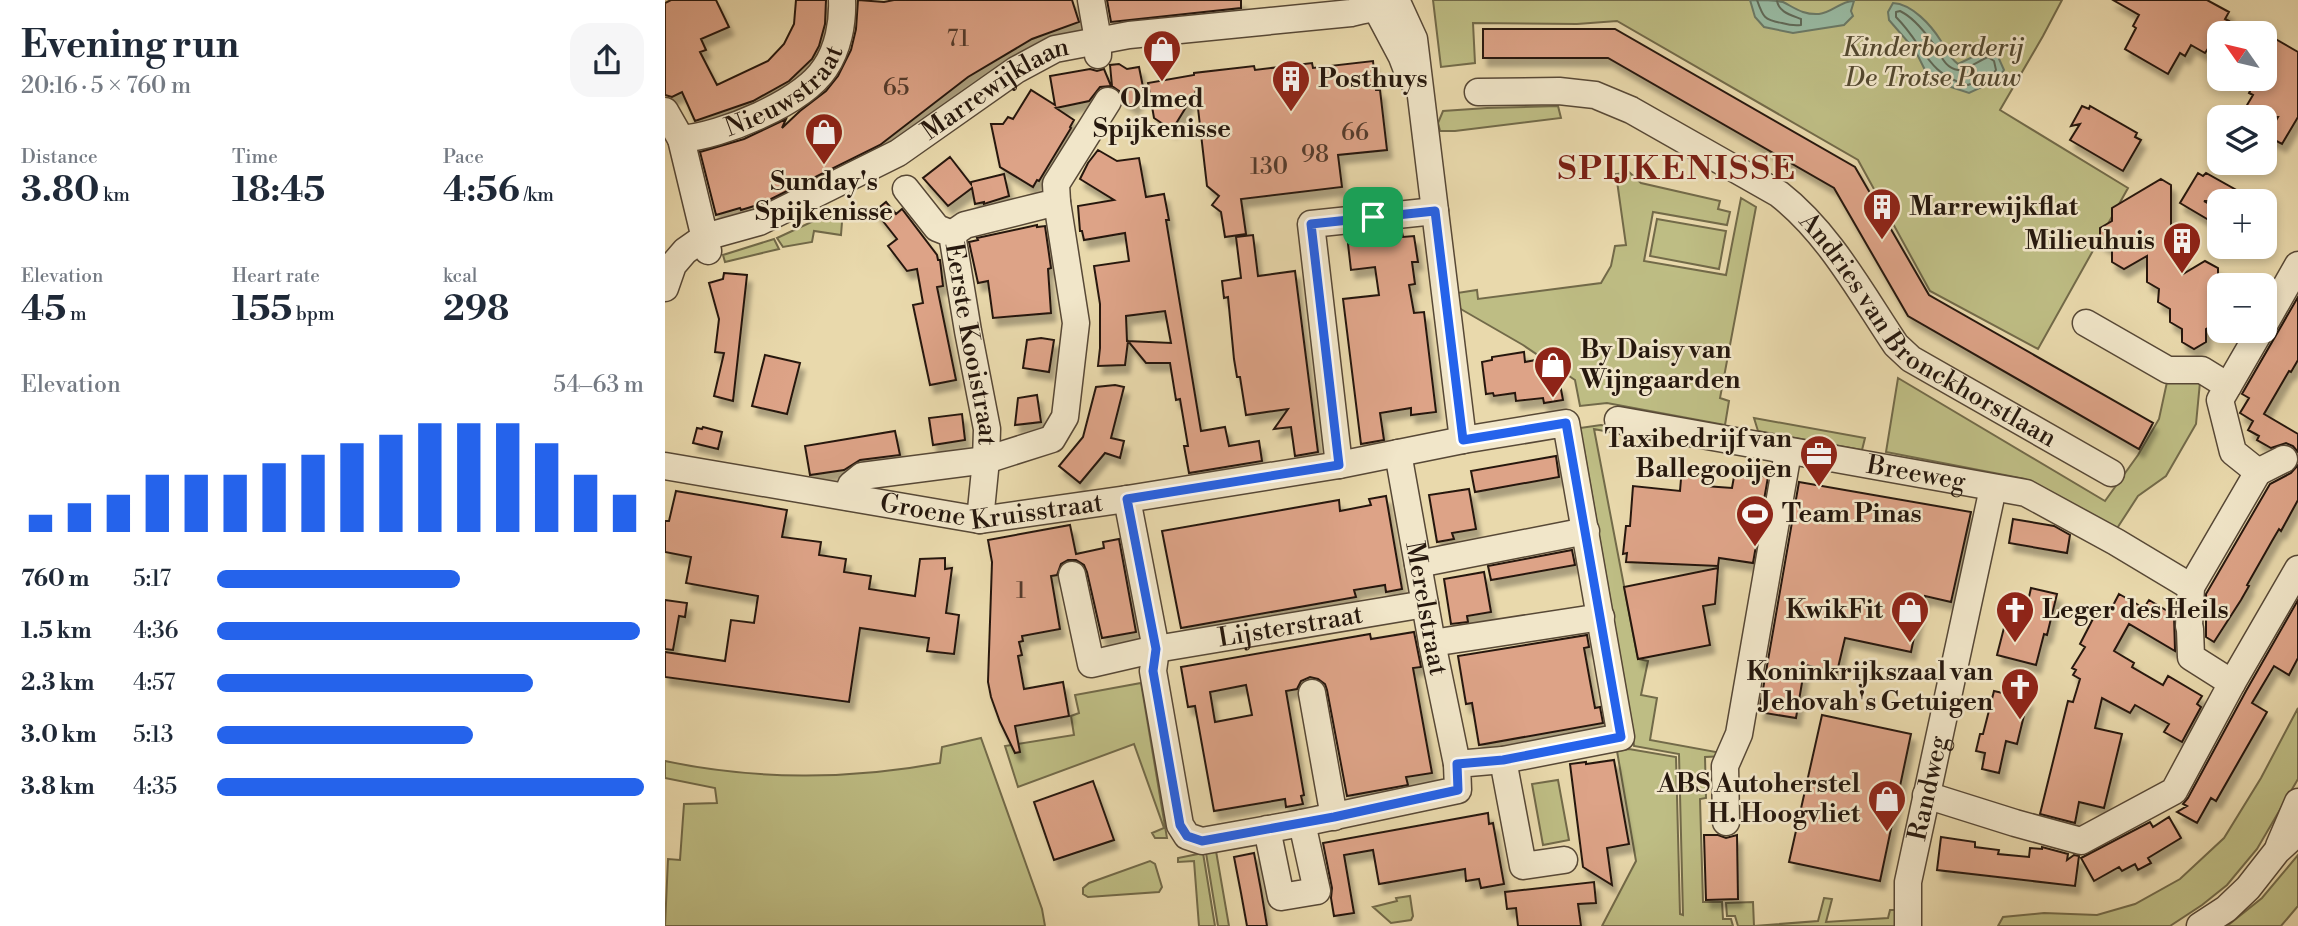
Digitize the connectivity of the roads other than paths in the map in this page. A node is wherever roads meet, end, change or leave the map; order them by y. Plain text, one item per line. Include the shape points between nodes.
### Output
1 (842, 0) edge
2 (1091, 0) edge
3 (1387, 5) edge
4 (1098, 48) junction
5 (1478, 92) dead end
6 (1108, 101) dead end
7 (665, 111) edge
8 (681, 139) junction
9 (906, 189) dead end
10 (1056, 202) junction
11 (1435, 211) junction
12 (952, 234) junction
13 (706, 245) junction
14 (2298, 265) edge
15 (665, 288) edge
16 (2277, 302) edge
17 (2085, 323) dead end
18 (2253, 343) edge
19 (2224, 393) junction
20 (1618, 420) dead end
21 (1463, 440) junction
22 (1788, 452) junction
23 (1398, 453) junction
24 (2290, 456) edge
25 (986, 460) junction
26 (1339, 465) junction
27 (665, 466) edge
28 (2258, 472) junction
29 (2111, 473) dead end
30 (1993, 488) junction
31 (848, 497) junction
32 (1127, 499) junction
33 (980, 520) junction
34 (1586, 531) junction
35 (1418, 564) junction
36 (2298, 569) edge
37 (1072, 575) dead end
38 (2191, 587) junction
39 (1425, 604) junction
40 (1601, 617) junction
41 (1431, 643) junction
42 (1156, 649) junction
43 (2232, 683) junction
44 (1312, 693) dead end
45 (1503, 760) junction
46 (1457, 764) junction
47 (1926, 795) junction
48 (2298, 802) edge
49 (1334, 817) junction
50 (1726, 822) dead end
51 (1302, 823) junction
52 (1267, 828) junction
53 (2298, 832) edge
54 (2277, 851) junction
55 (1564, 860) dead end
56 (1908, 926) edge
57 (2200, 926) edge

1 - 8 street, Nieuwstraat via 835,51 806,88 723,131
2 - 4 street
3 - 4 street, Marrewijklaan
3 - 11 street via 1414,39
4 - 13 street, Marrewijklaan via 1055,49 1016,70 898,153
5 - 29 street, Andries van Bronckhorstlaan via 1595,95 1631,110 1779,194 1819,233 1896,345 1911,359
6 - 10 street via 1056,184
7 - 8 street
8 - 13 street
9 - 12 street, Eerste Kooistraat via 937,228
10 - 12 street via 965,225
10 - 25 street via 1076,323 1065,417 1052,439
11 - 21 street
11 - 26 street via 1311,224
12 - 25 street, Eerste Kooistraat via 987,429
13 - 15 street, Marrewijklaan via 685,251 673,265
14 - 16 street
17 - 19 street via 2168,370 2203,370
18 - 19 street
19 - 28 street via 2233,452
20 - 22 street, Breeweg
21 - 23 street, Groene Kruisstraat
21 - 34 street, Groene Kruisstraat via 1566,423
22 - 30 street, Breeweg
22 - 50 street via 1739,734 1725,766
23 - 26 street, Groene Kruisstraat
23 - 35 street, Merelstraat
24 - 28 street
25 - 31 street via 862,476 851,485
25 - 33 street, Eerste Kooistraat
26 - 32 street, Groene Kruisstraat
27 - 31 street, Groene Kruisstraat
28 - 38 street
30 - 38 street, Breeweg via 2027,493
30 - 47 street, Randweg
31 - 33 street, Groene Kruisstraat
32 - 33 street, Groene Kruisstraat
32 - 42 street
34 - 35 street
34 - 40 street
35 - 39 street, Merelstraat
36 - 43 street
37 - 42 street, Lijsterstraat via 1091,664
38 - 43 street via 2191,657
39 - 41 street, Merelstraat
39 - 42 street, Lijsterstraat
40 - 41 street
40 - 45 street via 1621,737
41 - 46 street, Merelstraat
42 - 52 street via 1153,671 1180,825 1187,836 1202,841
43 - 47 street via 2174,791 2081,841
44 - 49 street
45 - 46 street
45 - 55 street via 1523,866
46 - 49 street via 1458,790
47 - 56 street, Randweg via 1908,882
48 - 54 street
49 - 51 street
51 - 52 street
51 - 52 street via 1317,891 1281,897
53 - 54 street
54 - 57 street via 2249,888

